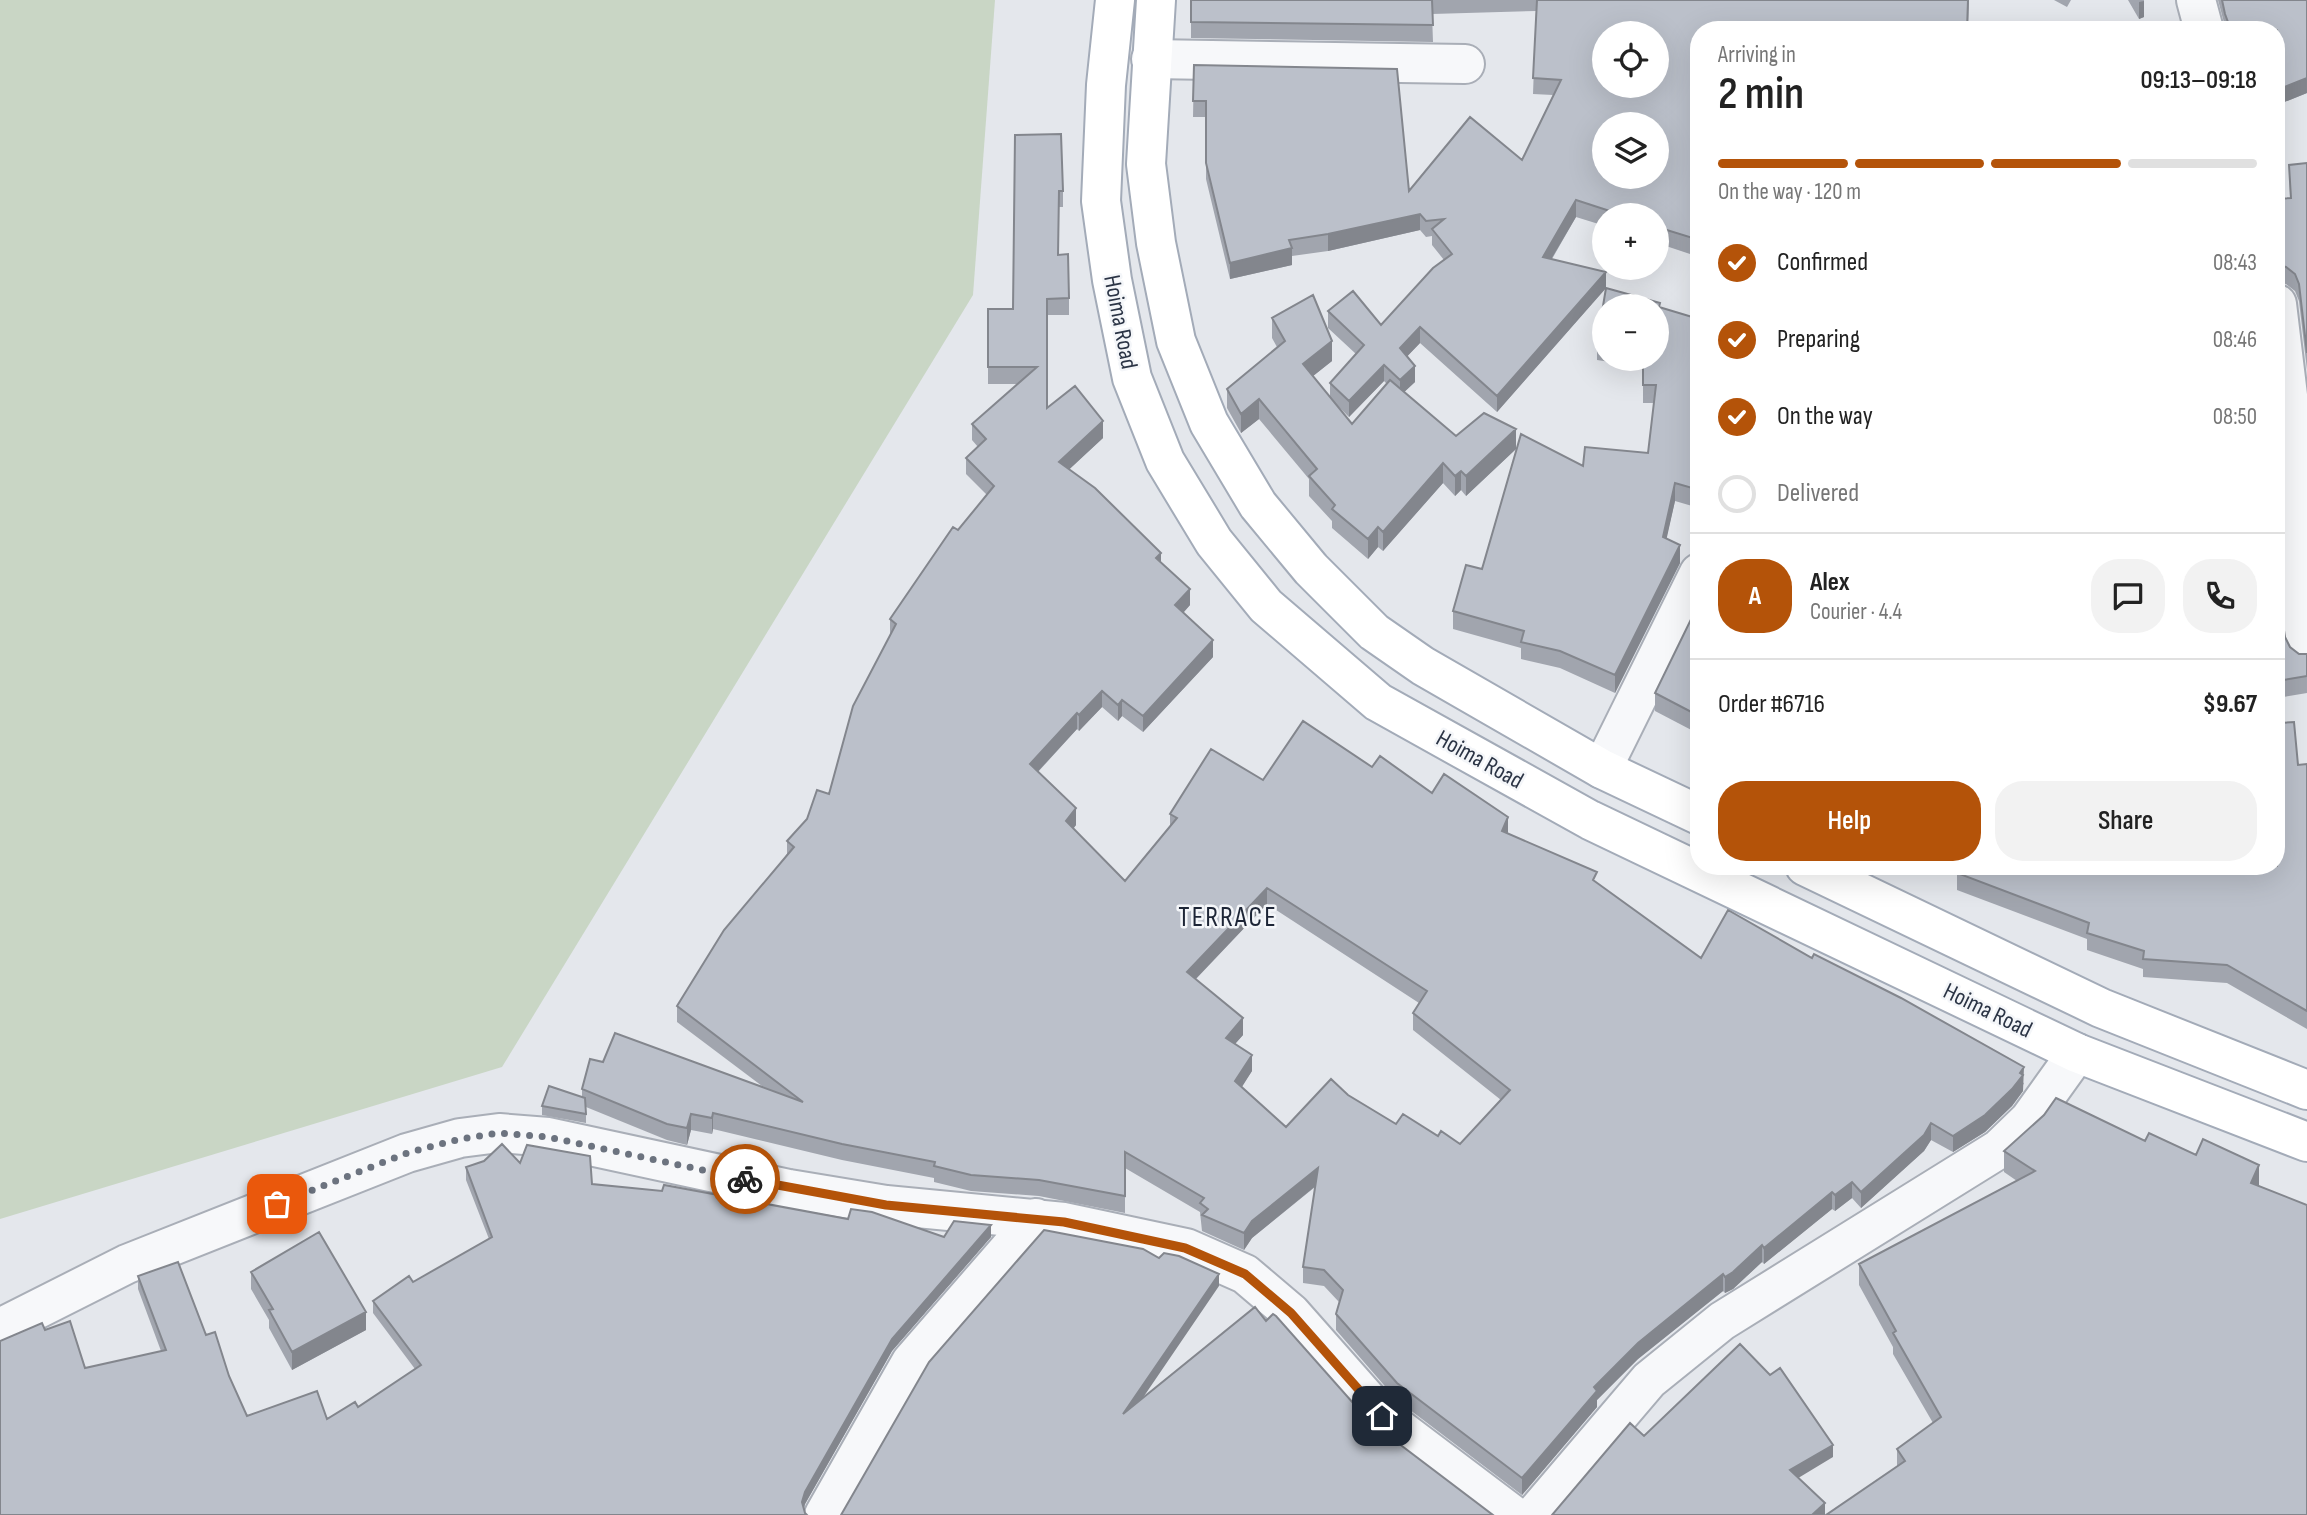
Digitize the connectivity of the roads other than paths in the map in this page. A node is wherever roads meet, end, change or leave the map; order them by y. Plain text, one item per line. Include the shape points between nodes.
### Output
1 (1115, 0) edge
2 (1156, 0) edge
3 (2196, 0) edge
4 (2202, 21) edge
5 (1151, 59) junction
6 (1465, 64) dead end
7 (2285, 346) edge
8 (2298, 413) edge
9 (1690, 591) edge
10 (2307, 651) edge
11 (1602, 769) junction
12 (1690, 811) edge
13 (1690, 868) edge
14 (1705, 875) edge
15 (1824, 875) edge
16 (2077, 1053) junction
17 (2307, 1090) edge
18 (2307, 1142) edge
19 (1036, 1218) junction
20 (0, 1328) edge
21 (824, 1515) edge
22 (1513, 1515) edge
23 (1534, 1515) edge

1 - 13 main road, Hoima Road via 1101,201 1112,280 1132,378 1165,461 1214,542 1266,606 1378,702 1590,820
2 - 5 main road, Hoima Road
3 - 4 street
5 - 6 street
5 - 11 main road, Hoima Road via 1146,164 1156,243 1177,341 1209,424 1258,505 1311,569 1374,632 1423,666
7 - 8 street
8 - 10 street via 2295,579
9 - 11 street
11 - 12 main road, Hoima Road
14 - 16 main road, Hoima Road
15 - 17 main road, Hoima Road via 2101,1008
16 - 18 main road, Hoima Road
16 - 23 street via 2029,1120 1999,1149 1722,1321 1648,1380
19 - 20 street via 886,1205 548,1137 499,1133 407,1153 302,1194 127,1264
19 - 21 street via 911,1362
19 - 22 street via 1185,1248 1245,1274 1291,1313 1382,1416

